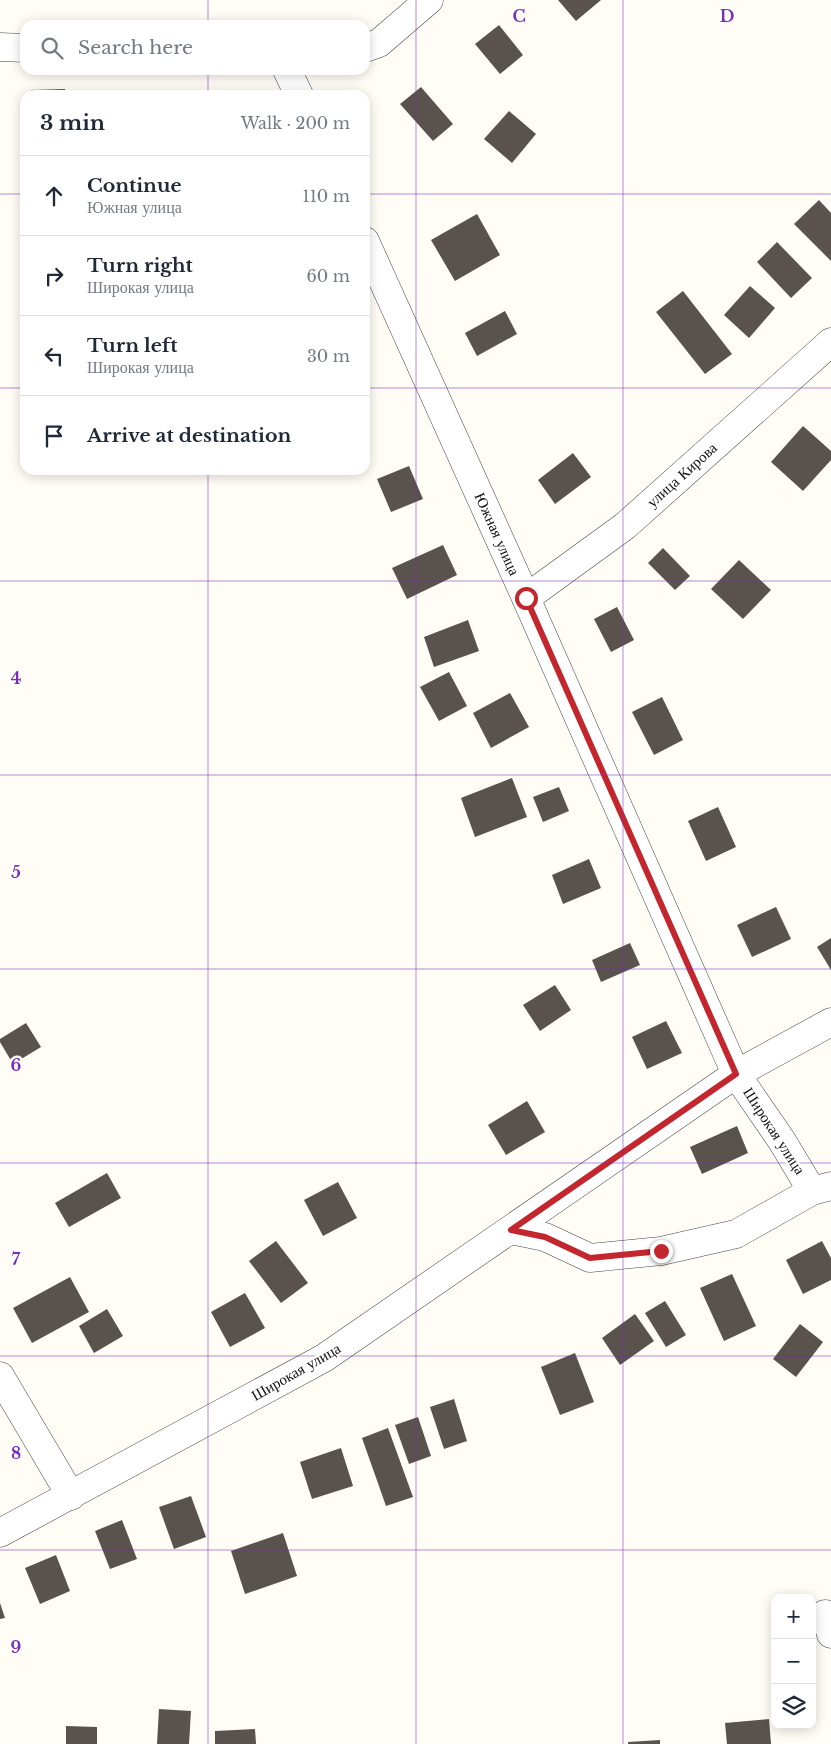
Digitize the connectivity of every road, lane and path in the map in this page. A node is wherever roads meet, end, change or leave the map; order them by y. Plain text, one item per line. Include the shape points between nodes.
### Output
1 (430, 0) edge
2 (370, 46) edge
3 (0, 47) edge
4 (20, 48) edge
5 (289, 75) edge
6 (296, 90) edge
7 (370, 251) edge
8 (831, 342) edge
9 (526, 598) junction
10 (831, 1022) edge
11 (736, 1074) junction
12 (822, 1189) edge
13 (511, 1230) junction
14 (0, 1376) edge
15 (71, 1496) junction
16 (0, 1534) edge

1 - 2 street via 379,43
3 - 4 street
5 - 6 street
7 - 9 street, Южная улица
8 - 9 street, улица Кирова via 625,526
9 - 11 street, Южная улица
10 - 11 street
11 - 12 street, Широкая улица via 782,1140
11 - 13 street, Широкая улица
12 - 13 street, Широкая улица via 736,1234 661,1251 590,1258 545,1237
13 - 15 street, Широкая улица via 324,1358
14 - 15 street
15 - 16 street, Широкая улица

